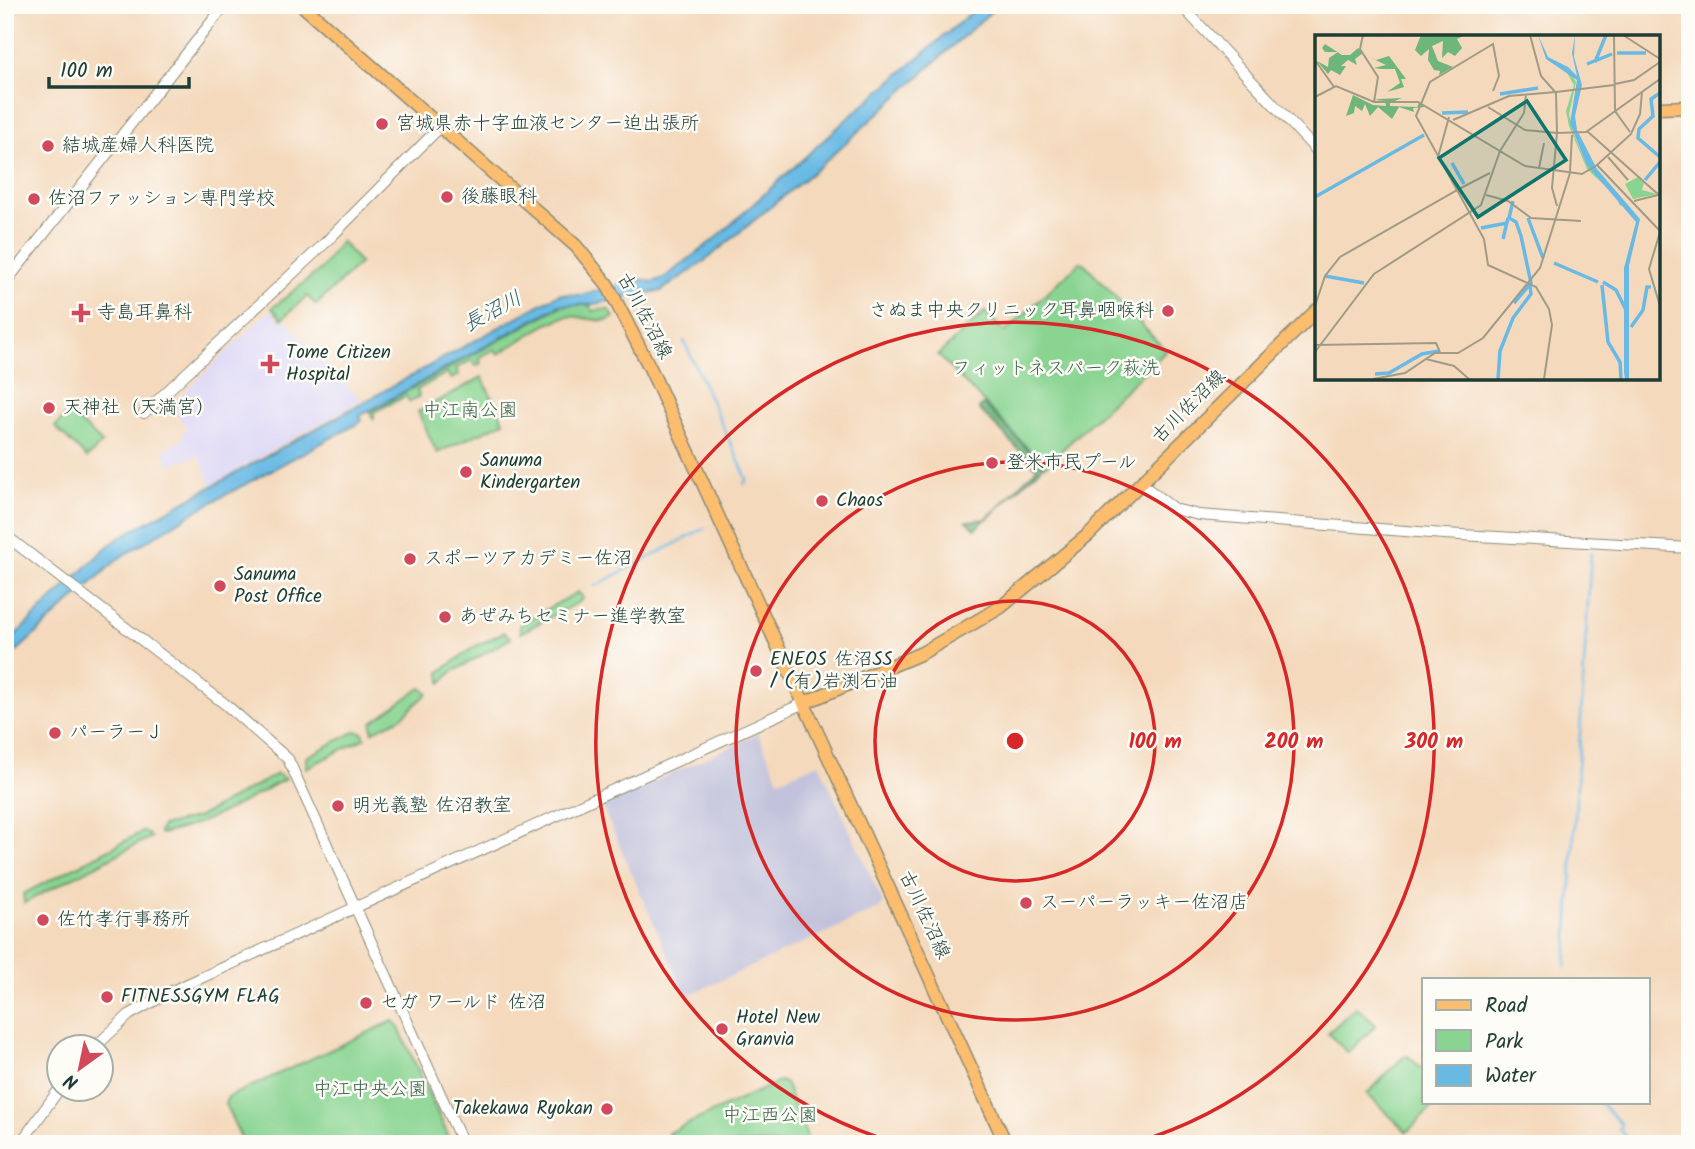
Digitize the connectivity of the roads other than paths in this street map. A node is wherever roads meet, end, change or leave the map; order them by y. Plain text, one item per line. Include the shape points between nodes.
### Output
1 (225, 5) edge
2 (302, 5) edge
3 (1181, 5) edge
4 (1690, 107) edge
5 (1660, 108) edge
6 (440, 127) junction
7 (1315, 149) edge
8 (5, 283) edge
9 (1315, 312) edge
10 (144, 413) dead end
11 (1140, 484) junction
12 (5, 536) edge
13 (1690, 548) edge
14 (804, 703) junction
15 (356, 908) junction
16 (110, 1034) edge
17 (49, 1104) edge
18 (20, 1144) edge
19 (463, 1144) edge
20 (1006, 1144) edge

1 - 8 street
2 - 6 main road, 古川佐沼線
3 - 7 street
4 - 5 main road
6 - 10 street via 324,244
6 - 14 main road, 古川佐沼線 via 576,246 607,284
9 - 11 main road, 古川佐沼線
11 - 13 street via 1174,509 1199,514
11 - 14 main road, 古川佐沼線 via 1088,535 1001,607 922,653
12 - 15 street via 225,704 288,758
14 - 15 street
14 - 20 main road, 古川佐沼線
15 - 16 street via 142,1006
15 - 19 street
17 - 18 street

